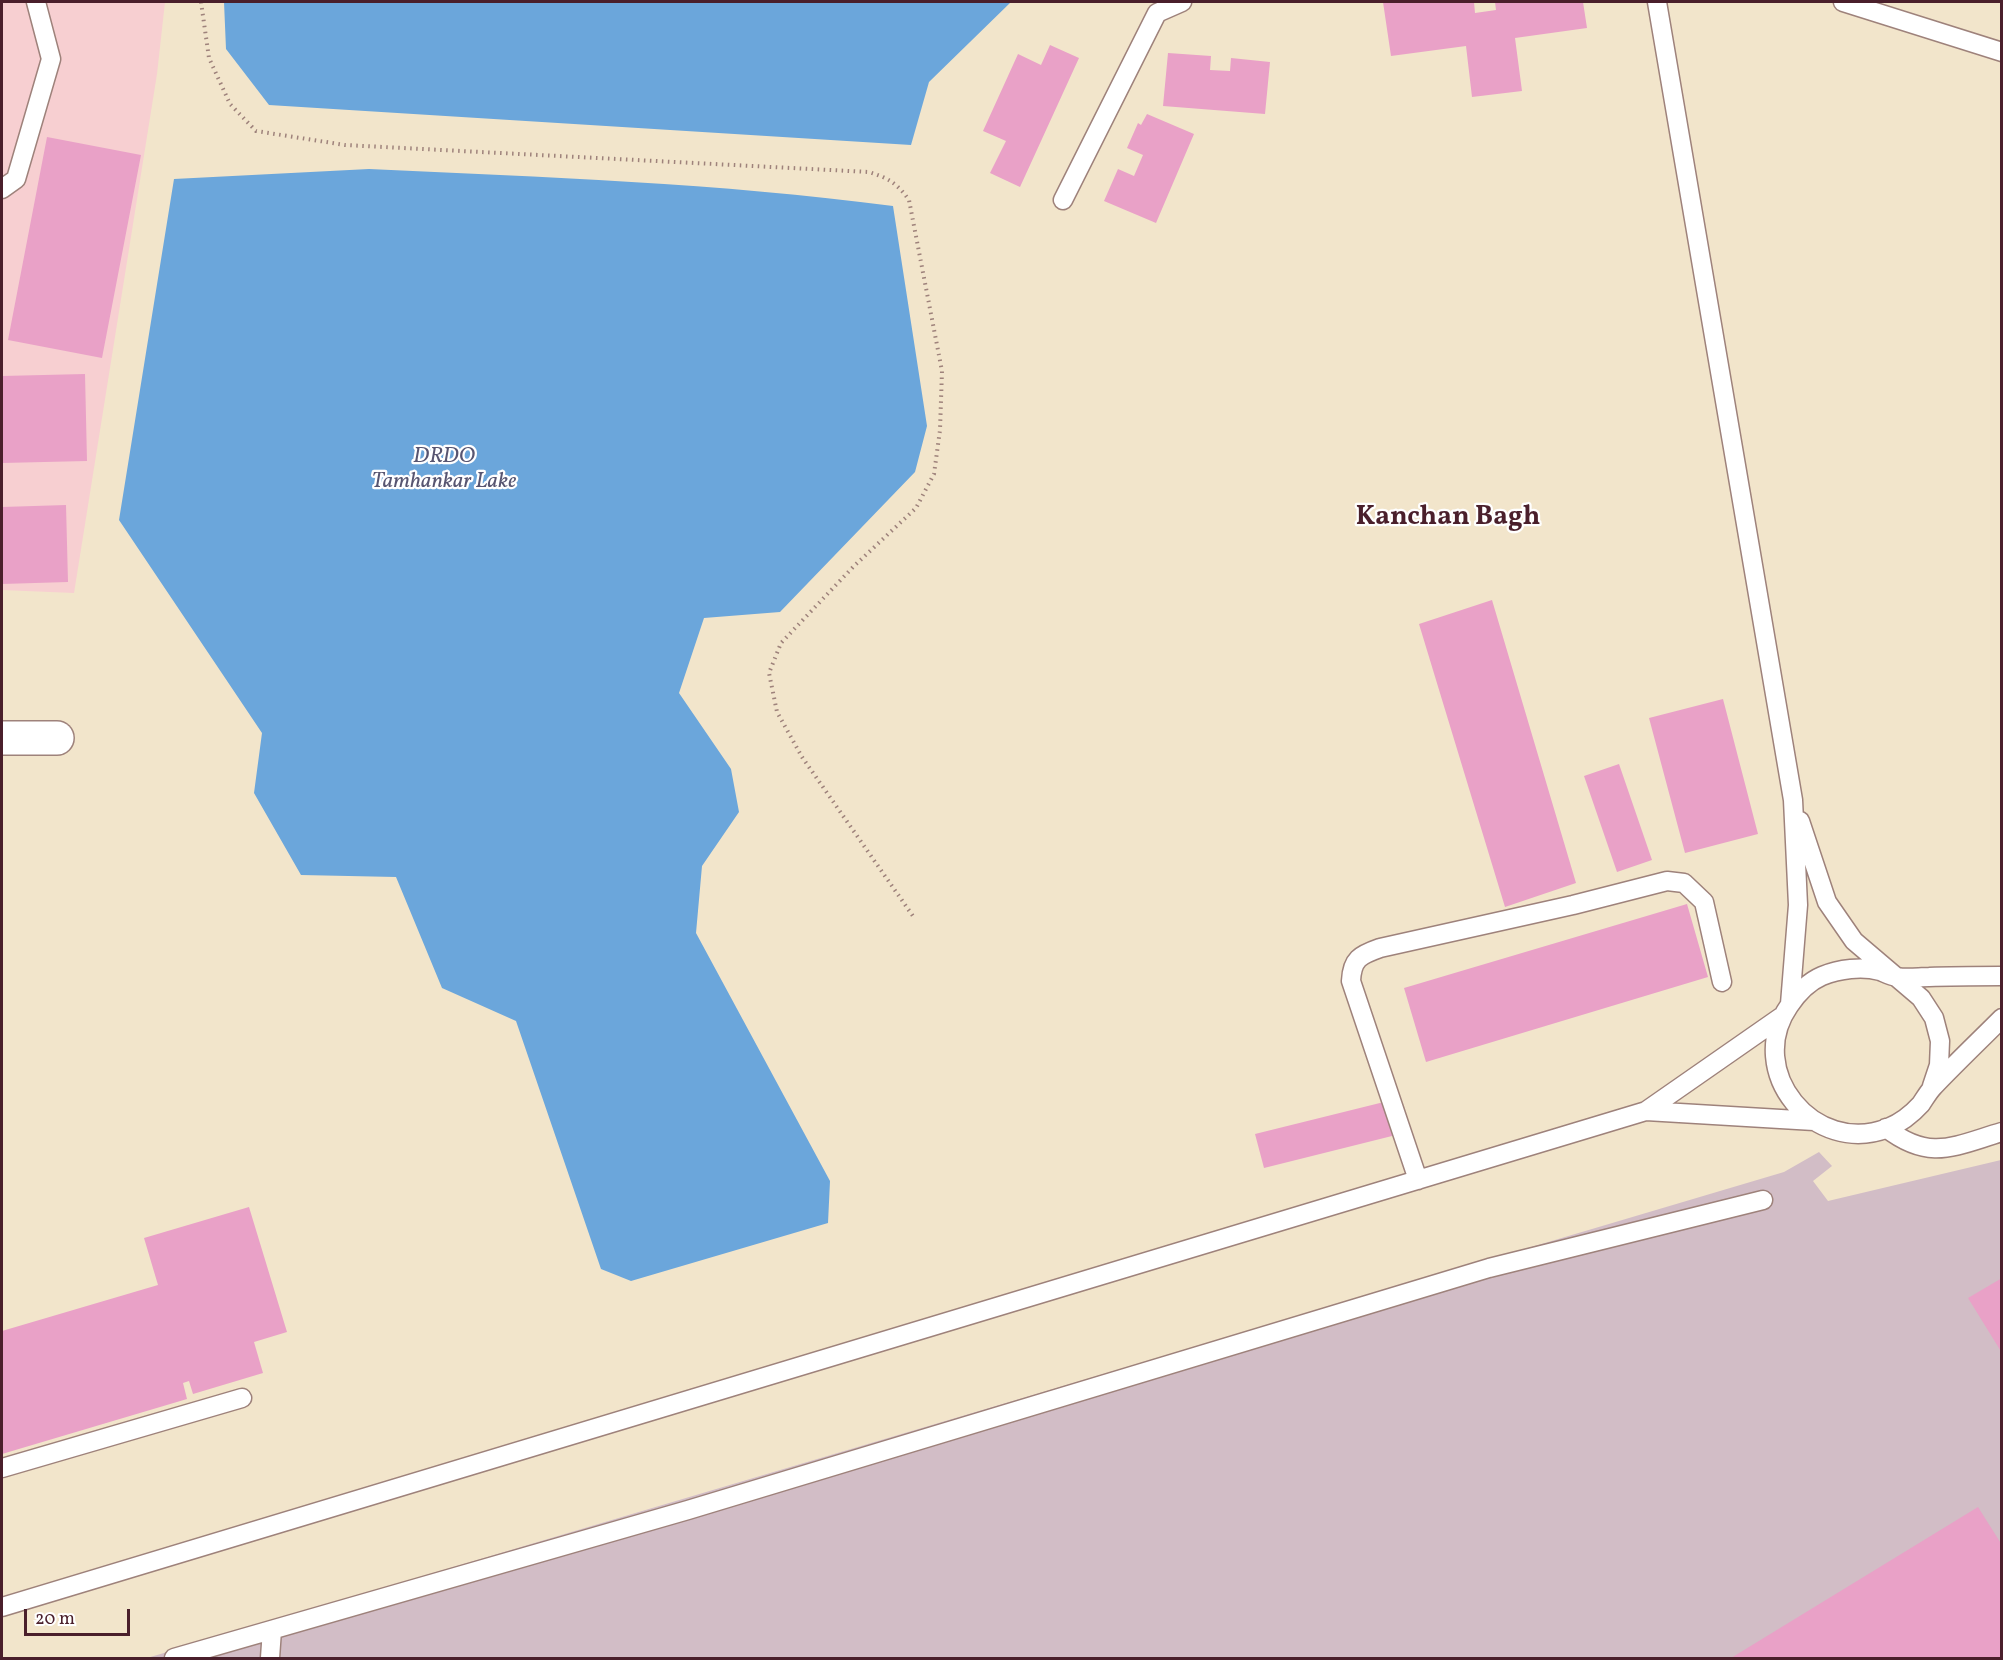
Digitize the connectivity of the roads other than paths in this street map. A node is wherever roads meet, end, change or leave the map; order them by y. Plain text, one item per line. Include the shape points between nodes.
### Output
1 (36, 2) edge
2 (1182, 2) edge
3 (1657, 2) edge
4 (1843, 2) edge
5 (2001, 52) edge
6 (2, 189) edge
7 (1063, 200) dead end
8 (2, 738) edge
9 (57, 738) dead end
10 (1793, 800) junction
11 (2001, 976) edge
12 (1897, 977) junction
13 (1722, 982) dead end
14 (1785, 1010) junction
15 (2001, 1018) edge
16 (1932, 1088) junction
17 (1646, 1111) junction
18 (1814, 1121) junction
19 (1886, 1128) junction
20 (2001, 1132) edge
21 (1418, 1180) junction
22 (1763, 1200) dead end
23 (242, 1398) dead end
24 (2, 1468) edge
25 (2, 1607) edge
26 (272, 1630) junction
27 (174, 1659) edge
28 (270, 1659) edge

1 - 6 lane via 51,59 16,179
2 - 7 lane via 1158,13
3 - 10 lane
4 - 5 lane
8 - 9 street
10 - 12 lane via 1827,902 1854,941
10 - 14 lane via 1798,905
11 - 12 lane
12 - 14 lane via 1877,970 1849,968 1821,976 1797,993
12 - 16 lane via 1922,998 1934,1018 1940,1041 1939,1065
13 - 21 lane via 1704,902 1684,883 1667,881 1364,954 1352,967 1351,981
14 - 17 lane
14 - 18 lane via 1774,1040 1775,1064 1782,1086 1795,1106
15 - 16 lane
16 - 19 lane via 1905,1119
17 - 18 lane
17 - 21 lane
18 - 19 lane via 1837,1131 1862,1133
19 - 20 lane via 1901,1140 1941,1150
21 - 25 lane
22 - 26 lane via 1489,1268 688,1510
23 - 24 lane
26 - 27 lane
26 - 28 lane

